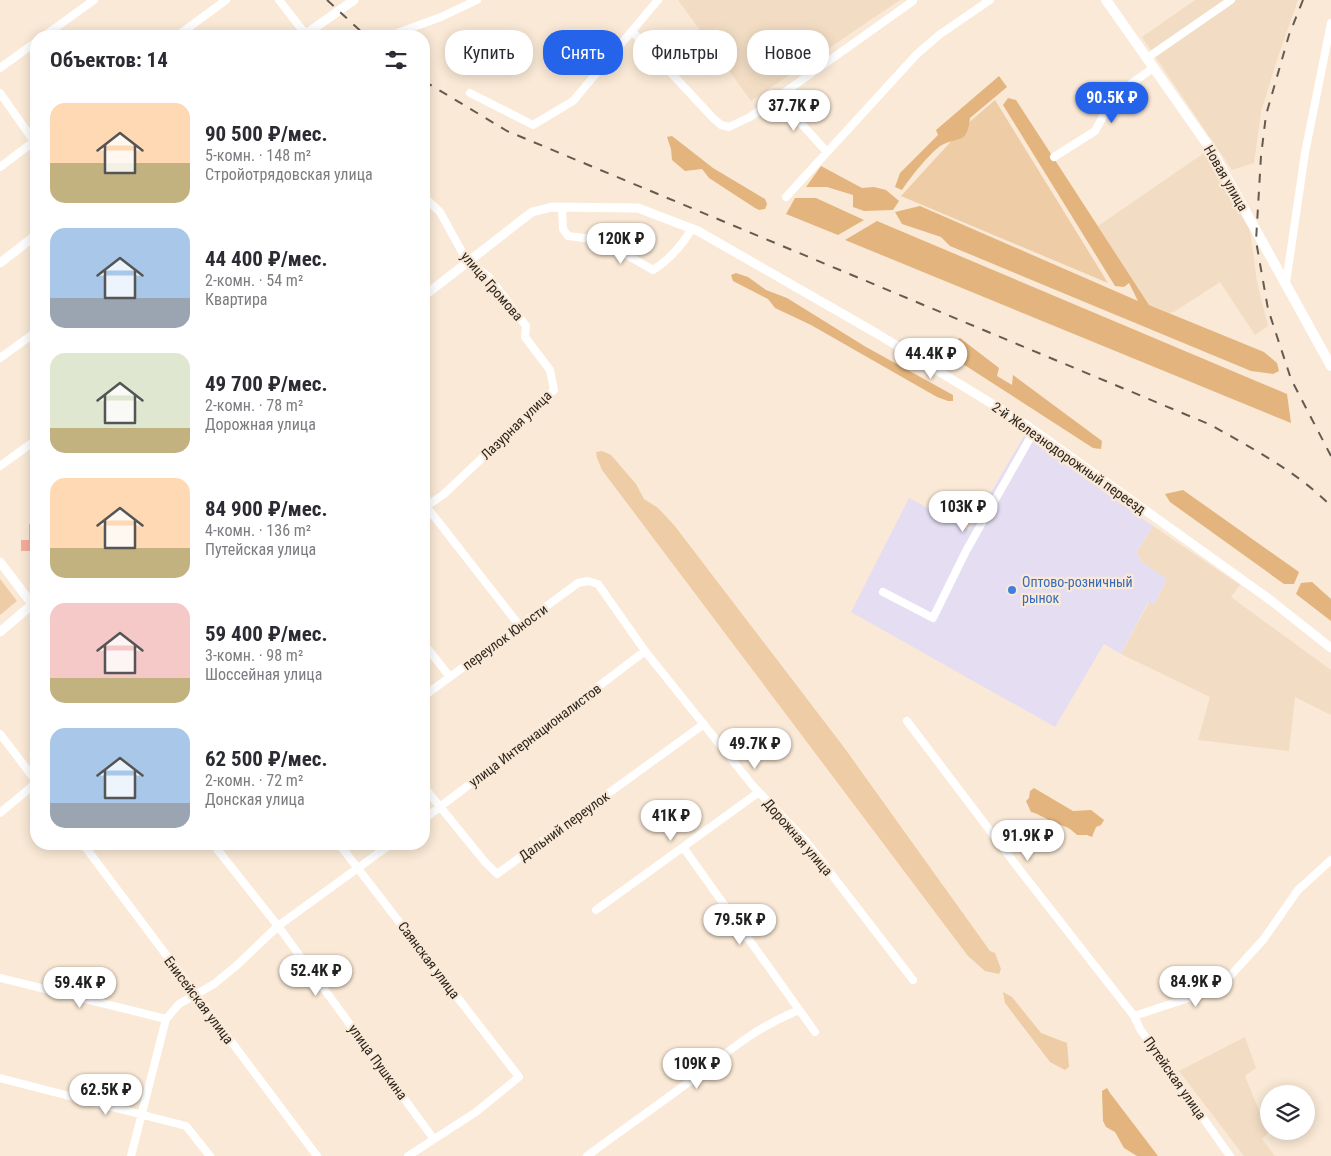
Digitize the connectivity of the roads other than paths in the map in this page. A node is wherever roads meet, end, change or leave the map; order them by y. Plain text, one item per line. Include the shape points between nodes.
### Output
1 (94, 0) edge
2 (226, 0) edge
3 (279, 0) edge
4 (477, 0) edge
5 (658, 0) edge
6 (990, 0) edge
7 (1106, 0) edge
8 (1231, 0) edge
9 (349, 1) edge
10 (913, 2) dead end
11 (1331, 23) edge
12 (52, 30) edge
13 (185, 30) edge
14 (301, 30) edge
15 (313, 30) edge
16 (406, 30) edge
17 (632, 31) junction
18 (30, 46) edge
19 (1147, 58) junction
20 (0, 68) edge
21 (1154, 68) junction
22 (0, 92) edge
23 (470, 93) dead end
24 (777, 97) junction
25 (30, 134) edge
26 (30, 146) edge
27 (827, 152) junction
28 (1054, 157) dead end
29 (0, 167) edge
30 (786, 197) dead end
31 (430, 203) edge
32 (562, 207) junction
33 (692, 228) junction
34 (30, 240) edge
35 (467, 261) junction
36 (0, 263) edge
37 (1286, 283) junction
38 (430, 291) edge
39 (526, 326) joint
40 (30, 336) edge
41 (0, 358) edge
42 (1331, 366) edge
43 (1034, 431) junction
44 (30, 444) edge
45 (0, 466) edge
46 (430, 504) edge
47 (430, 513) edge
48 (0, 562) edge
49 (588, 581) joint
50 (883, 592) dead end
51 (30, 599) edge
52 (30, 609) edge
53 (519, 625) junction
54 (0, 632) edge
55 (1331, 648) edge
56 (645, 651) junction
57 (430, 652) edge
58 (450, 677) junction
59 (430, 692) edge
60 (907, 721) dead end
61 (704, 724) junction
62 (0, 734) edge
63 (30, 774) edge
64 (30, 787) edge
65 (759, 792) junction
66 (430, 794) edge
67 (440, 807) junction
68 (0, 813) edge
69 (430, 814) edge
70 (683, 847) junction
71 (87, 850) edge
72 (218, 850) edge
73 (345, 850) edge
74 (383, 850) edge
75 (1331, 860) edge
76 (359, 868) junction
77 (596, 910) dead end
78 (278, 926) junction
79 (0, 978) edge
80 (913, 980) dead end
81 (195, 996) junction
82 (799, 1010) junction
83 (1134, 1016) junction
84 (166, 1019) junction
85 (815, 1032) dead end
86 (0, 1078) edge
87 (142, 1113) junction
88 (433, 1138) junction
89 (131, 1156) edge
90 (210, 1156) edge
91 (317, 1156) edge
92 (408, 1156) edge
93 (587, 1156) edge
94 (1230, 1156) edge

1 - 12 street
2 - 13 street
3 - 14 street
4 - 16 street
5 - 17 street
6 - 27 street via 917,54
7 - 19 main road, Новая улица
8 - 19 street
9 - 15 street
10 - 24 street
11 - 37 street via 1305,153
17 - 23 street via 573,101 533,125
17 - 24 street via 721,125 729,127 750,117
18 - 20 street
19 - 21 main road, Новая улица
21 - 28 street via 1114,96 1095,131
21 - 37 main road, Новая улица via 1212,151
22 - 25 street
24 - 27 street
26 - 29 street
27 - 30 street
31 - 35 street, улица Громова via 440,212
32 - 33 street, 2-й Железнодорожный переезд via 638,208
32 - 33 street via 562,229 568,236 601,240 654,270 662,265
32 - 35 street, 2-й Железнодорожный переезд via 532,212
33 - 43 street, 2-й Железнодорожный переезд via 876,333
34 - 36 street
35 - 38 street, 2-й Железнодорожный переезд
35 - 39 street, улица Громова via 488,277
37 - 42 main road, Новая улица
39 - 46 street, Лазурная улица via 525,337 550,370 554,390
40 - 41 street
43 - 50 street via 966,551 933,618
43 - 55 street, 2-й Железнодорожный переезд via 1269,599
44 - 45 street
47 - 53 street
48 - 51 street
49 - 53 street, переулок Юности via 578,583
49 - 56 street, Дорожная улица via 598,584
52 - 54 street
53 - 58 street, переулок Юности
56 - 61 street, Дорожная улица
56 - 67 street, улица Интернационалистов
57 - 58 street
58 - 59 street, переулок Юности
60 - 83 street, Путейская улица
61 - 65 street, Дорожная улица
61 - 67 street, Дальний переулок via 497,874
62 - 63 street
64 - 68 street
65 - 70 street
65 - 80 street, Дорожная улица via 805,840
66 - 67 street
67 - 69 street, улица Интернационалистов
70 - 77 street
70 - 82 street
71 - 81 street, Енисейская улица
72 - 78 street, улица Пушкина
73 - 76 street, Саянская улица
74 - 76 street
75 - 83 street via 1298,890 1263,940 1231,976 1204,993
76 - 78 street
76 - 88 street, Саянская улица via 519,1077 476,1112
78 - 81 street via 236,966
78 - 88 street, улица Пушкина
79 - 84 street
81 - 84 street via 179,1004
81 - 91 street, Енисейская улица
82 - 85 street
82 - 93 street via 750,1034
83 - 94 street, Путейская улица
84 - 87 street
86 - 87 street
87 - 89 street
87 - 90 street via 186,1126
88 - 92 street

